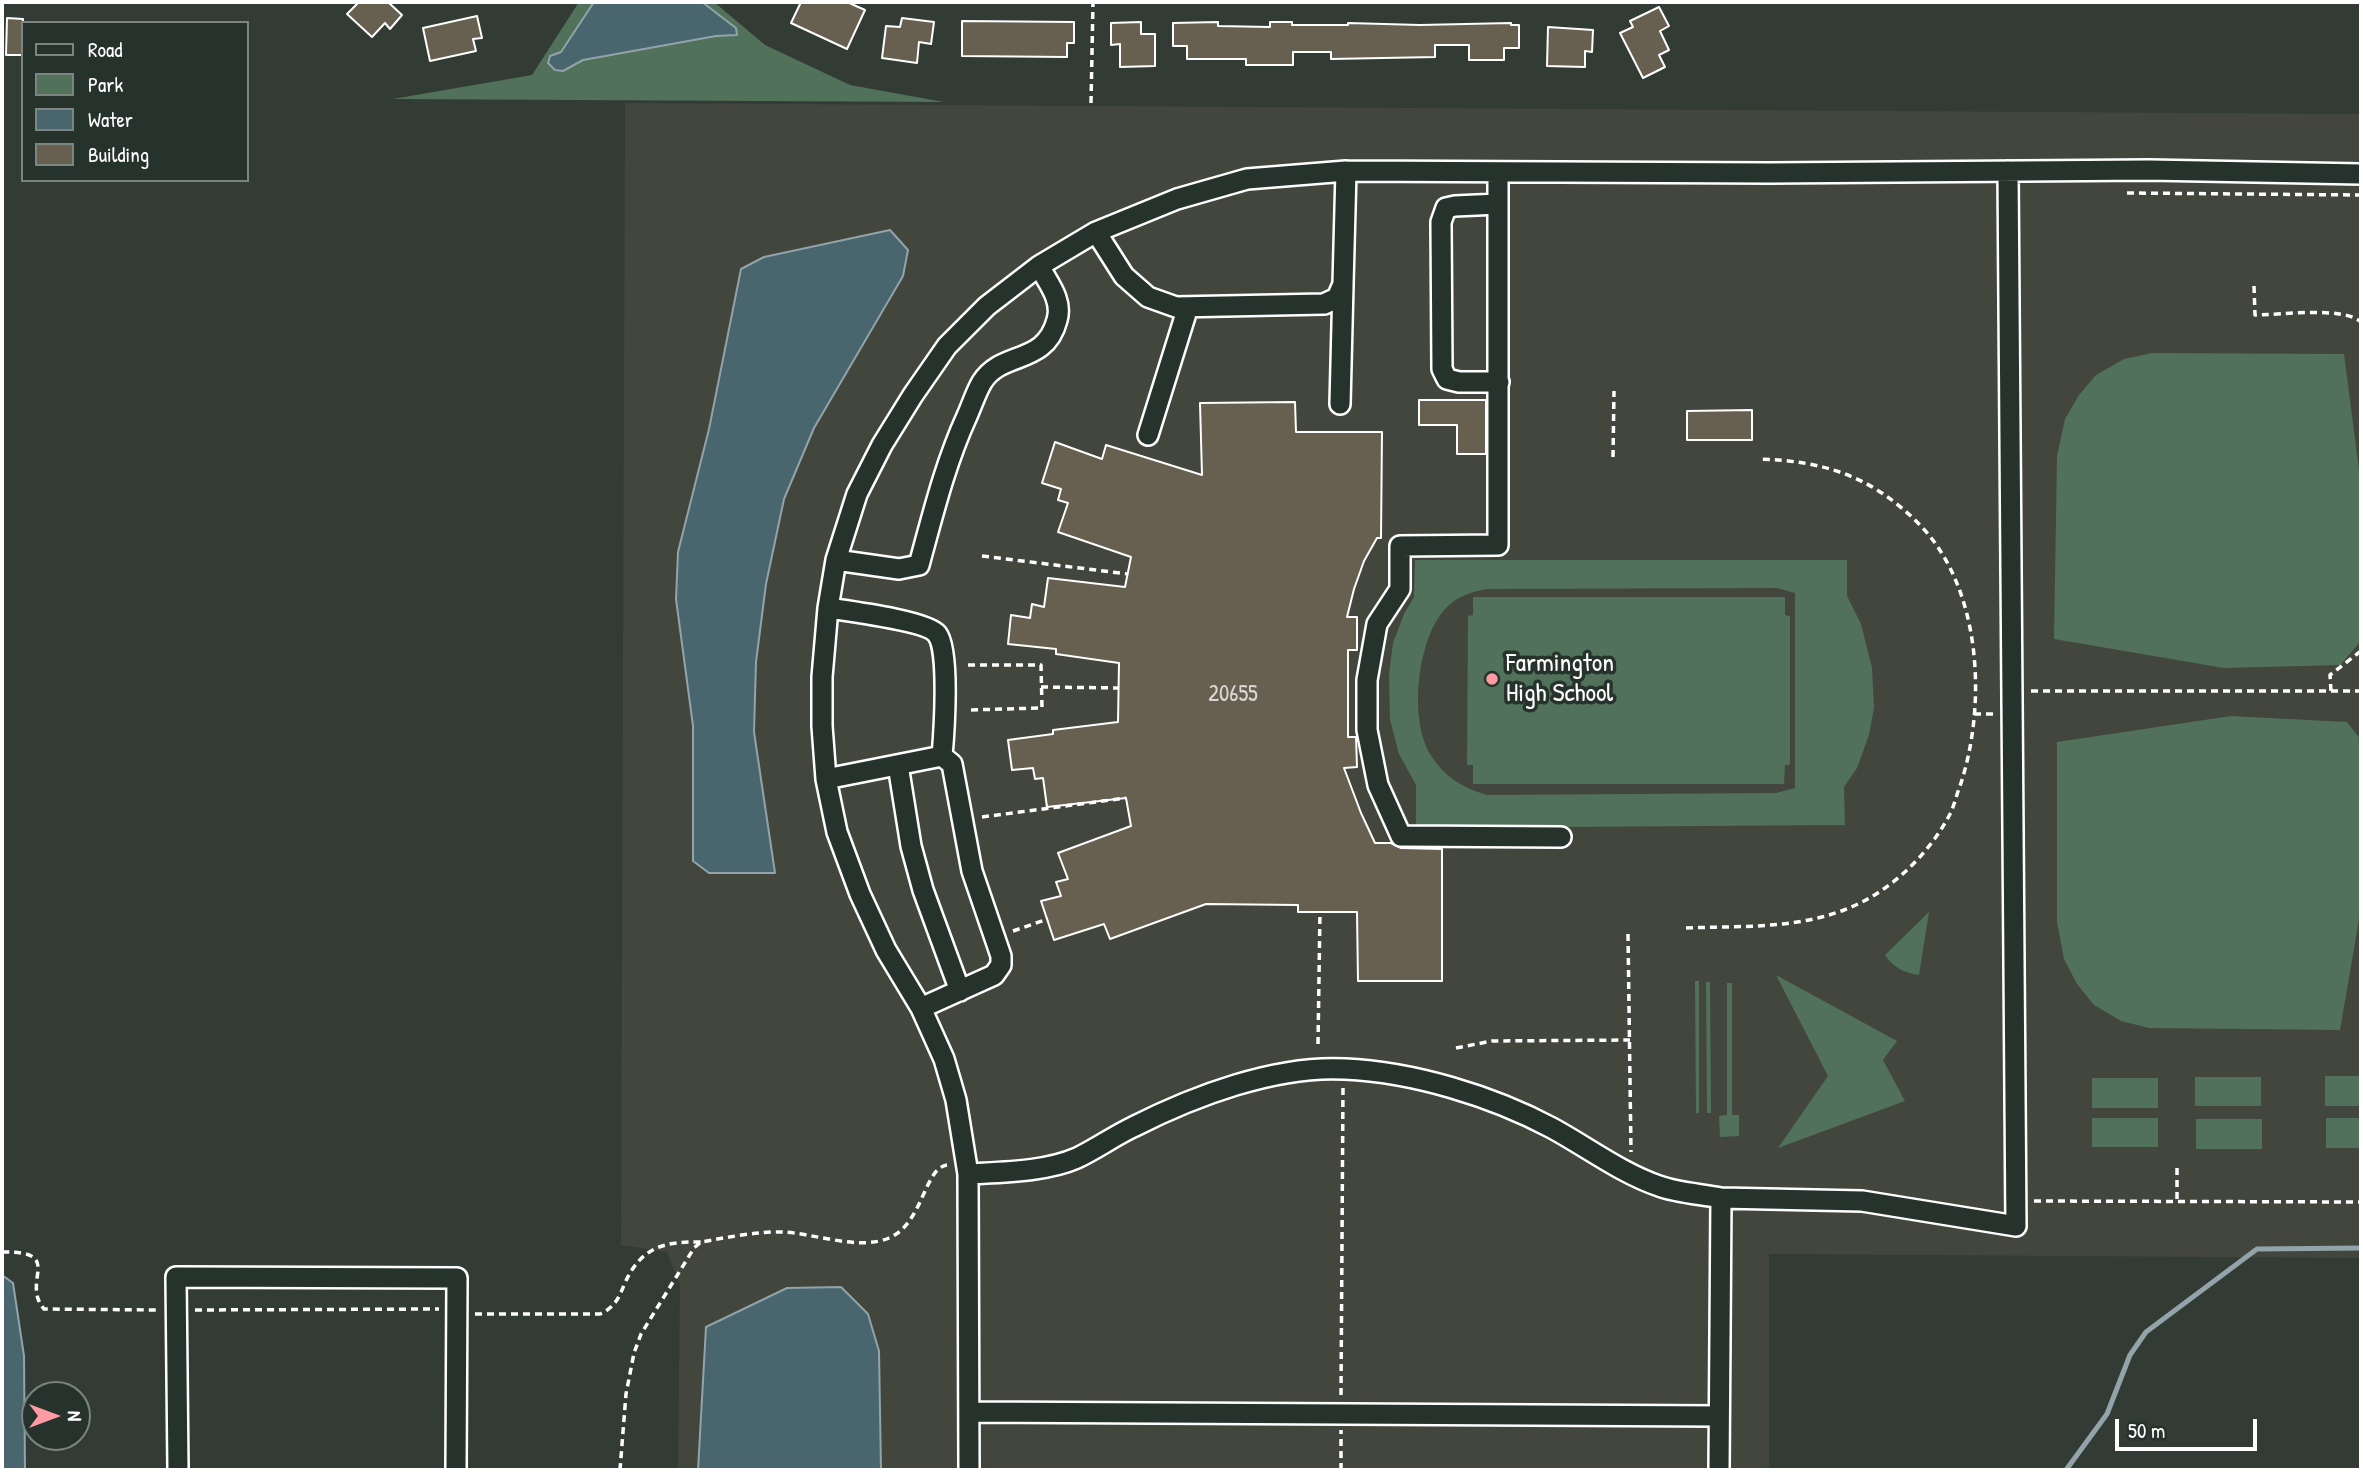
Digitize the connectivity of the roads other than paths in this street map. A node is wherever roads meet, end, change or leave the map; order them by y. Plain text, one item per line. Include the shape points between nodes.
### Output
1 (1346, 172) junction
2 (1498, 172) junction
3 (2008, 172) junction
4 (2361, 174) edge
5 (1498, 204) junction
6 (1096, 232) junction
7 (1038, 266) junction
8 (1343, 284) junction
9 (1188, 307) junction
10 (1499, 382) junction
11 (1340, 404) dead end
12 (1148, 435) dead end
13 (836, 559) junction
14 (828, 608) junction
15 (942, 757) junction
16 (898, 765) junction
17 (826, 779) junction
18 (1561, 837) dead end
19 (960, 991) junction
20 (921, 1008) junction
21 (960, 1169) junction
22 (1721, 1198) junction
23 (970, 1412) junction
24 (1719, 1416) junction
25 (178, 1470) edge
26 (456, 1470) edge
27 (969, 1470) edge
28 (1719, 1470) edge

1 - 2 street
1 - 6 street via 1247,179 1177,199
1 - 8 street
2 - 3 street
2 - 5 street
3 - 4 street
3 - 22 street via 2016,1226 1862,1201
5 - 10 street
5 - 10 street via 1446,208 1441,236 1442,369 1447,379 1459,382
6 - 7 street
6 - 9 street via 1124,276 1148,297
7 - 13 street via 987,306 947,346 913,395 857,494
7 - 13 street via 1057,297 1058,318 1049,341 993,368 982,382 950,454 919,565 899,569
8 - 9 street via 1336,298 1324,304
8 - 11 street
9 - 12 street
10 - 18 street via 1498,545 1400,546 1400,589 1377,624 1367,680 1367,730 1378,785 1401,836
13 - 14 street
14 - 15 street via 919,624 936,632 943,646
14 - 17 street via 822,677
15 - 16 street
15 - 19 street via 952,764 972,871 1001,956 994,975
16 - 17 street
16 - 19 street via 923,890
17 - 20 street via 837,832 860,894
19 - 20 street
20 - 21 street via 956,1100
21 - 22 street via 1025,1170 1076,1158 1184,1104 1241,1084 1298,1071 1343,1069 1439,1083 1549,1127 1660,1186
21 - 23 street
22 - 24 street
23 - 24 street
23 - 27 street
24 - 28 street
25 - 26 street via 176,1277 457,1278

